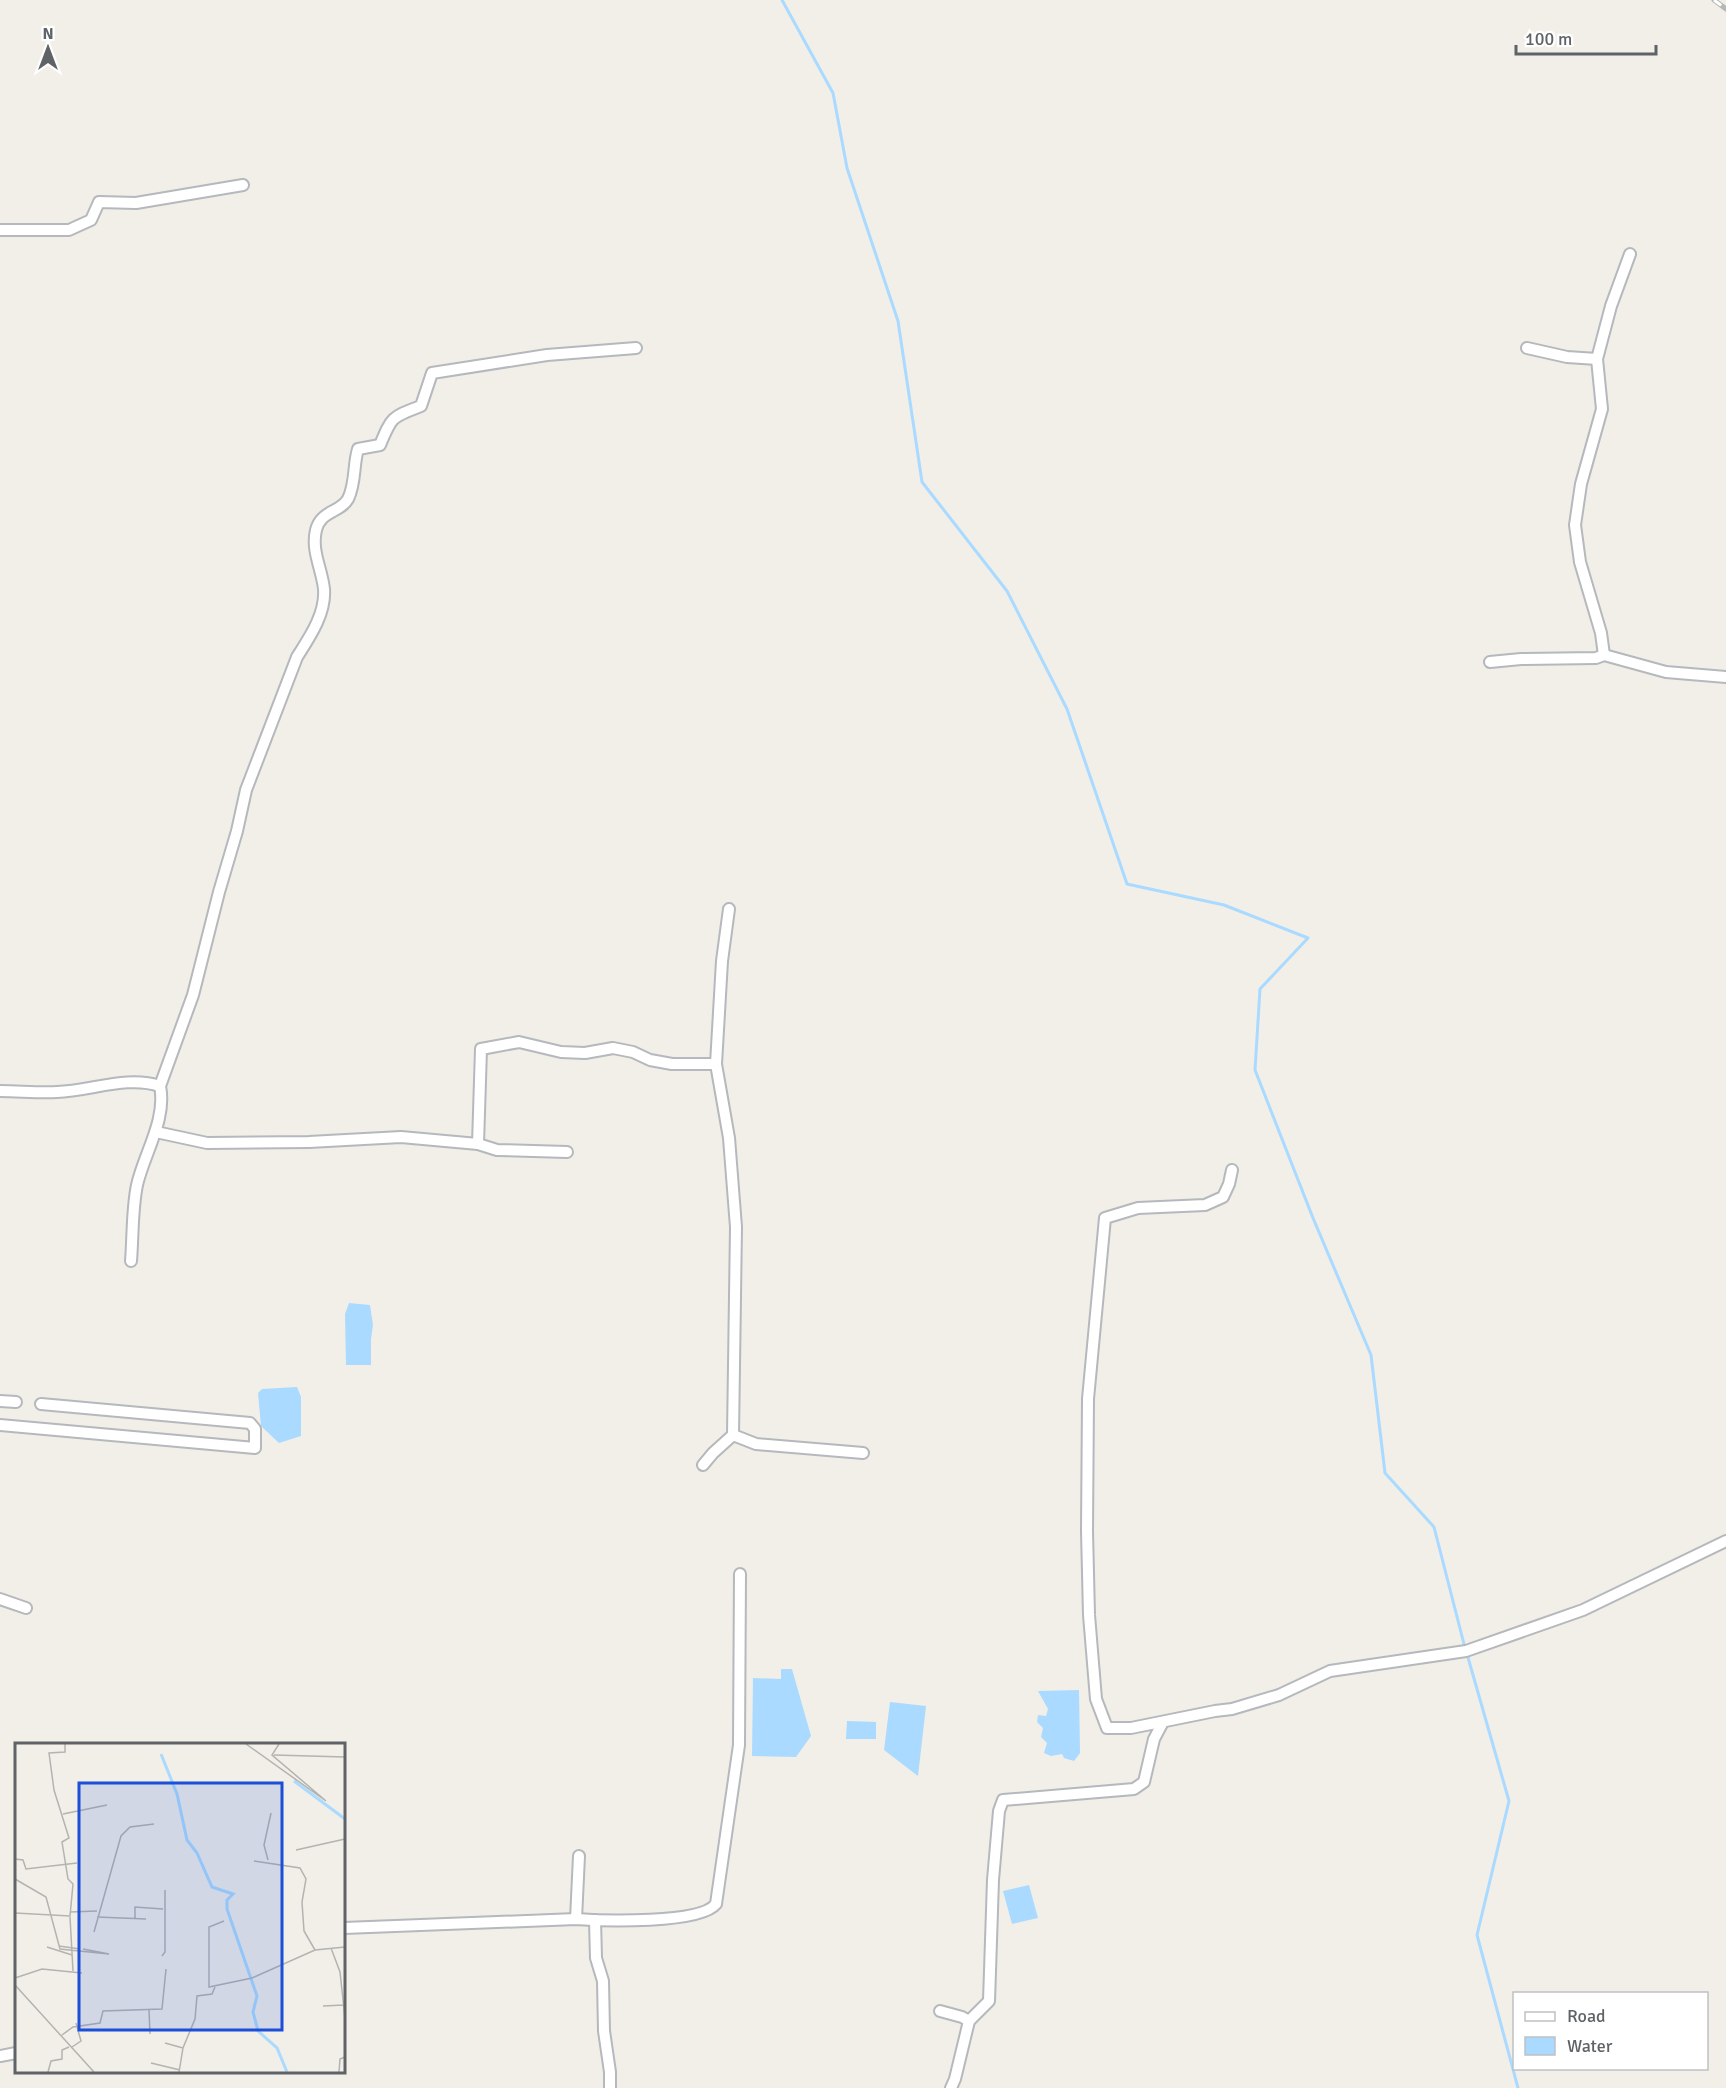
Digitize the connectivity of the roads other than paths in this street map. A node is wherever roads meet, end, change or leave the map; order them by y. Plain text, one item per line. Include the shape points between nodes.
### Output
1 (243, 185) dead end
2 (0, 230) edge
3 (1630, 254) dead end
4 (636, 348) dead end
5 (1527, 348) dead end
6 (1598, 359) junction
7 (1604, 655) junction
8 (1490, 662) dead end
9 (1726, 677) edge
10 (729, 909) dead end
11 (716, 1064) junction
12 (160, 1086) junction
13 (0, 1091) edge
14 (156, 1132) junction
15 (478, 1144) junction
16 (567, 1152) dead end
17 (1232, 1170) dead end
18 (131, 1261) dead end
19 (0, 1401) edge
20 (16, 1402) dead end
21 (41, 1404) dead end
22 (0, 1425) edge
23 (733, 1435) junction
24 (863, 1453) dead end
25 (703, 1465) dead end
26 (1726, 1540) edge
27 (740, 1574) dead end
28 (0, 1599) edge
29 (26, 1608) dead end
30 (1163, 1722) junction
31 (579, 1856) dead end
32 (576, 1919) junction
33 (595, 1920) junction
34 (345, 1928) edge
35 (940, 2011) dead end
36 (969, 2020) junction
37 (15, 2053) edge
38 (0, 2056) edge
39 (610, 2088) edge
40 (951, 2088) edge

1 - 2 street via 136,203 99,202 92,219 69,230
3 - 6 street via 1611,306
4 - 12 street via 547,355 432,373 421,406 395,416 380,445 358,449 348,499 322,517 316,529 314,548 324,590 321,612 297,657 246,789 193,995
5 - 6 street
6 - 7 street via 1602,410 1581,484 1575,525 1580,562
7 - 8 street
7 - 9 street via 1666,672
10 - 11 street
11 - 15 street via 672,1064 613,1048 561,1052 519,1042 481,1049
11 - 23 street via 729,1138 736,1227
12 - 13 street via 118,1083 58,1092
12 - 14 street
14 - 15 street via 207,1143 401,1137
14 - 18 street via 137,1186
15 - 16 street via 497,1150
17 - 30 street via 1223,1197 1204,1205 1138,1208 1105,1218 1088,1399 1088,1584 1096,1699 1107,1728
19 - 20 street
21 - 22 street via 250,1423 255,1429 255,1448
23 - 24 street via 756,1444
23 - 25 street
26 - 30 street via 1583,1610 1466,1651 1330,1671 1279,1695
27 - 33 street via 740,1745 716,1904 711,1910 681,1918
28 - 29 street
30 - 36 street via 1154,1739 1144,1782 1134,1789 1003,1800 993,1880 989,2001
31 - 32 street
32 - 33 street
32 - 34 street
33 - 39 street
35 - 36 street
36 - 40 street
37 - 38 street

